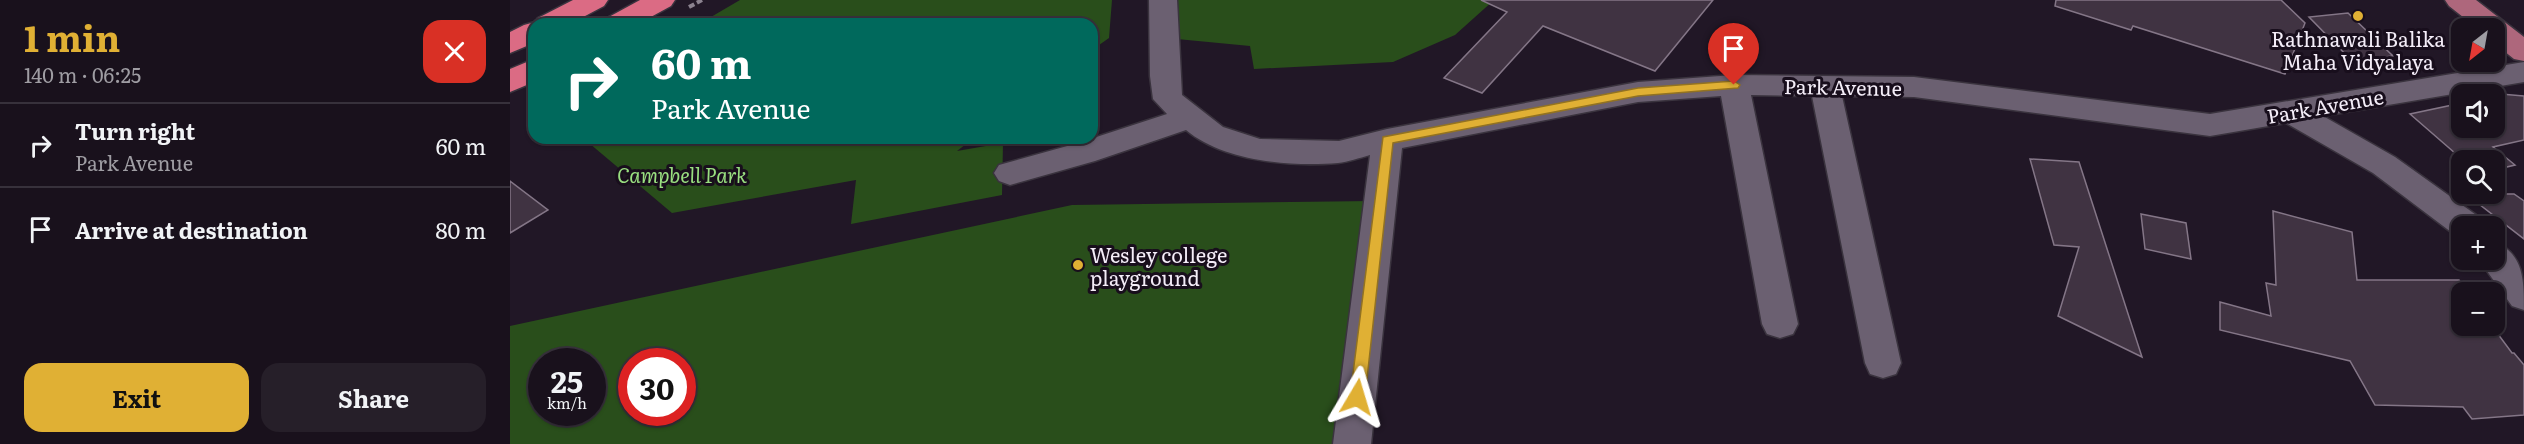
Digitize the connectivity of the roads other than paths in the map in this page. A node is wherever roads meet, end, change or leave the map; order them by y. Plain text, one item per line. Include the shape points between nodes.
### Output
1 (594, 0) edge
2 (661, 0) edge
3 (1163, 0) edge
4 (2459, 0) edge
5 (2491, 0) edge
6 (560, 18) edge
7 (628, 18) edge
8 (2524, 26) edge
9 (528, 35) edge
10 (510, 44) edge
11 (2524, 52) edge
12 (528, 72) edge
13 (2524, 72) edge
14 (510, 82) edge
15 (1734, 85) junction
16 (1825, 86) junction
17 (2290, 111) junction
18 (1188, 118) junction
19 (1387, 140) junction
20 (1010, 173) dead end
21 (2453, 216) edge
22 (2505, 270) edge
23 (2524, 296) edge
24 (1780, 324) dead end
25 (1883, 363) dead end
26 (1352, 444) edge

1 - 6 highway
2 - 7 highway
3 - 18 street, Park Avenue via 1168,99
4 - 11 main road
5 - 8 main road
9 - 10 highway
12 - 14 highway
13 - 17 street, Park Avenue
15 - 16 street, Park Avenue
15 - 19 street, Park Avenue via 1638,92
15 - 24 street
16 - 17 street, Park Avenue via 1914,87 2210,125
16 - 25 street
17 - 21 street via 2384,165
18 - 19 street, Park Avenue via 1212,135 1260,150 1339,152
18 - 20 street
19 - 26 street
22 - 23 street

